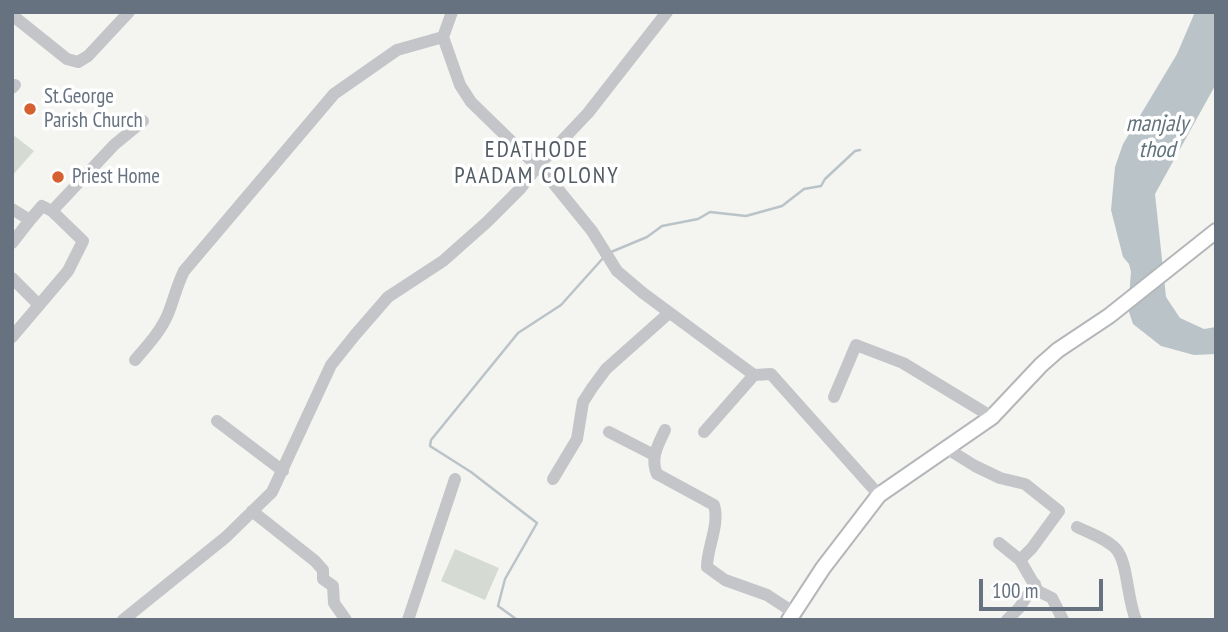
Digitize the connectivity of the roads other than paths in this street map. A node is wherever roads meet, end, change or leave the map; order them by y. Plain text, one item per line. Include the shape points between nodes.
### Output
1 (129, 12) edge
2 (452, 12) edge
3 (667, 12) edge
4 (12, 15) edge
5 (443, 37) junction
6 (143, 121) dead end
7 (537, 167) junction
8 (12, 209) edge
9 (52, 211) junction
10 (30, 220) junction
11 (1216, 231) edge
12 (12, 243) edge
13 (12, 278) edge
14 (39, 305) junction
15 (669, 313) junction
16 (12, 337) edge
17 (135, 360) dead end
18 (754, 375) junction
19 (834, 397) dead end
20 (992, 417) junction
21 (218, 421) dead end
22 (665, 430) dead end
23 (609, 432) dead end
24 (704, 432) dead end
25 (946, 448) junction
26 (654, 455) junction
27 (283, 471) junction
28 (455, 479) dead end
29 (553, 479) dead end
30 (879, 495) junction
31 (252, 511) junction
32 (1076, 527) dead end
33 (999, 543) dead end
34 (1020, 560) junction
35 (1035, 584) junction
36 (791, 616) edge
37 (122, 620) edge
38 (346, 620) edge
39 (408, 620) edge
40 (1007, 620) edge
41 (1063, 620) edge
42 (1136, 620) edge

1 - 4 street via 78,62 67,59
2 - 5 street
3 - 7 street via 588,113
5 - 7 street via 471,103
5 - 17 street via 397,50 334,94 184,271 163,322
6 - 9 street
7 - 15 street via 592,231 617,271
7 - 27 street via 487,222 443,261 388,297 355,335 331,365
8 - 10 street
9 - 10 street via 42,206
9 - 14 street via 83,241 68,271
10 - 12 street
11 - 20 main road via 1041,365
13 - 14 street
14 - 16 street
15 - 18 street
15 - 29 street via 606,369 592,388 583,402 577,439
18 - 24 street
18 - 30 street via 771,374
19 - 20 street via 856,345 903,363
20 - 25 main road
21 - 27 street
22 - 26 street
23 - 26 street
25 - 30 main road
25 - 34 street via 1000,478 1025,484 1059,511
26 - 36 street via 656,474 714,505 717,516 707,567 725,580 766,595
27 - 31 street via 272,492
28 - 39 street
30 - 36 main road
31 - 37 street
31 - 38 street via 323,570 323,579 333,586 334,603
32 - 42 street via 1117,550
33 - 34 street
34 - 35 street
35 - 40 street
35 - 41 street via 1052,598

